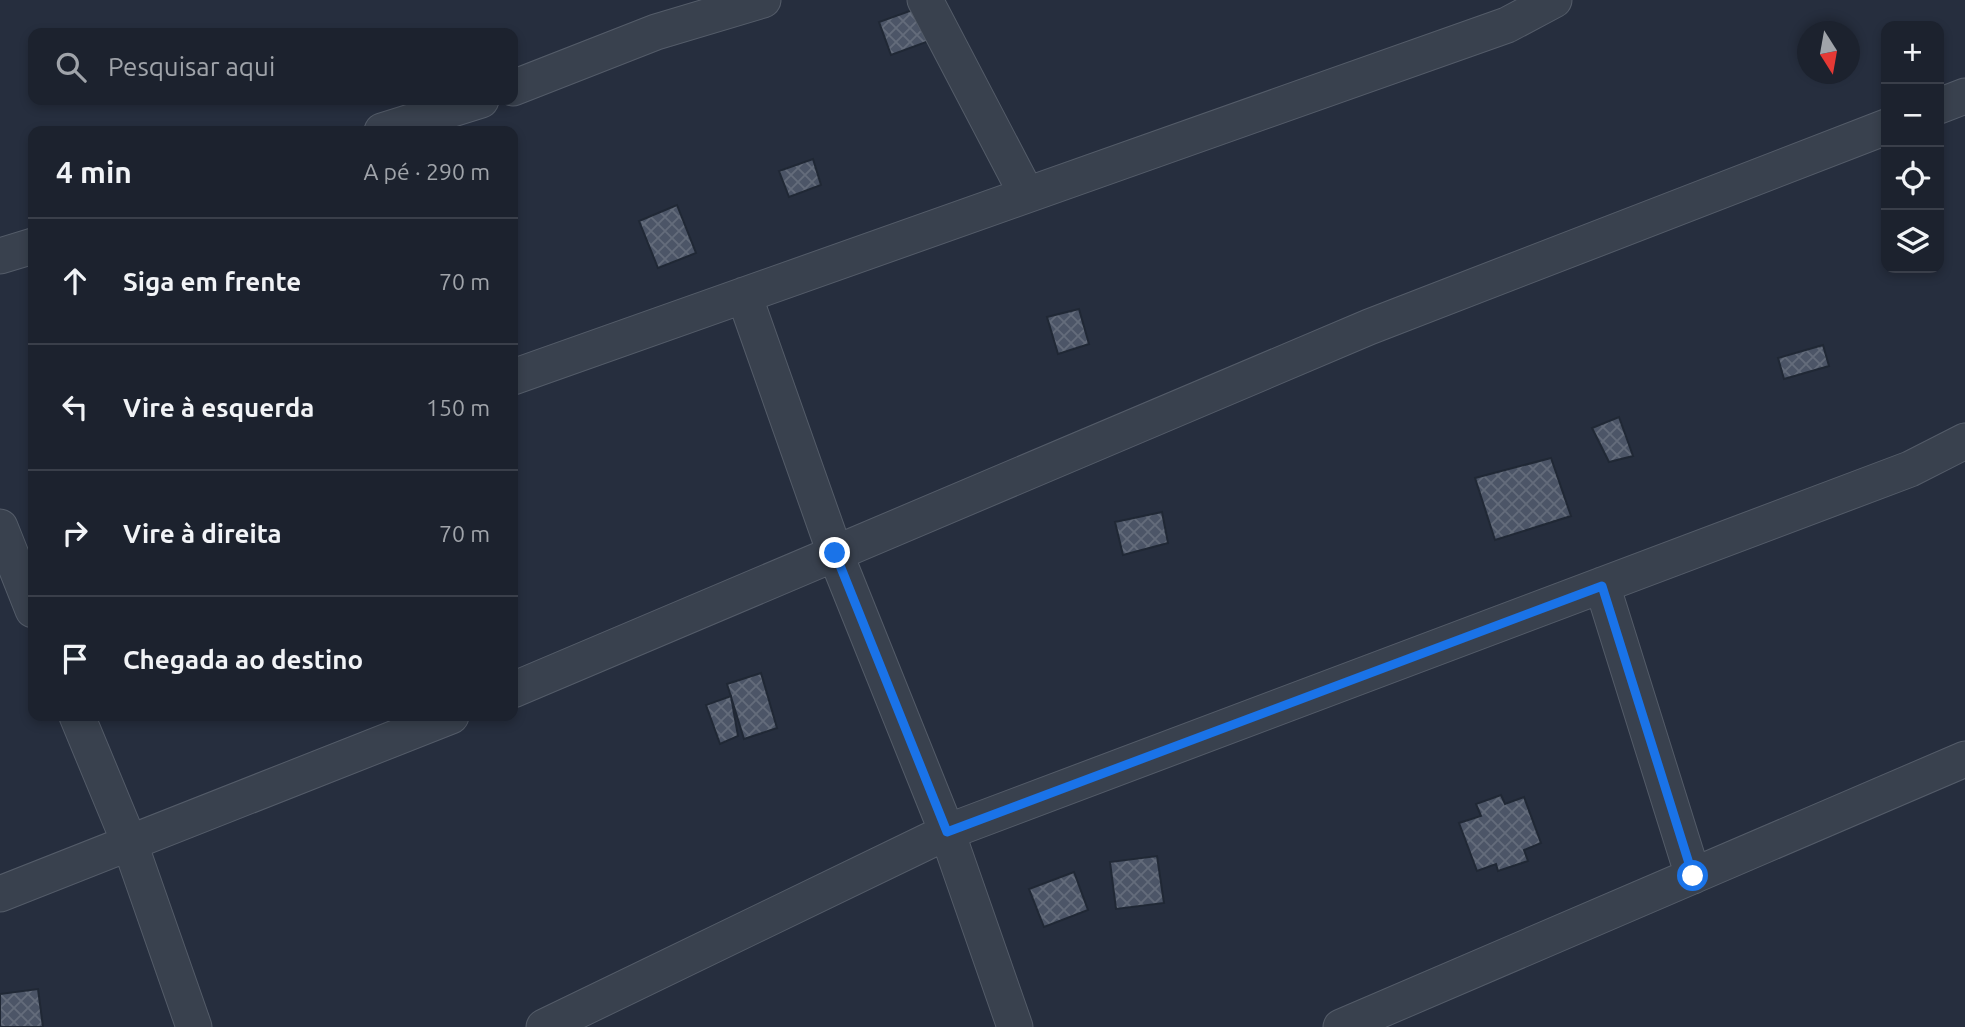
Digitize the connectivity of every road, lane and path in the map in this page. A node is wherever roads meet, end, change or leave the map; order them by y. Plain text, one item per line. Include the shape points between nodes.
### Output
1 (763, 0) edge
2 (925, 0) edge
3 (1554, 0) edge
4 (518, 86) edge
5 (1965, 96) edge
6 (1944, 104) edge
7 (465, 105) edge
8 (398, 126) edge
9 (1881, 129) edge
10 (1027, 195) junction
11 (28, 248) edge
12 (0, 256) edge
13 (744, 295) junction
14 (518, 375) edge
15 (1965, 441) edge
16 (11, 550) edge
17 (835, 553) junction
18 (1602, 586) junction
19 (28, 596) edge
20 (518, 688) edge
21 (79, 721) edge
22 (438, 721) edge
23 (1965, 759) edge
24 (947, 832) junction
25 (130, 844) junction
26 (1693, 876) junction
27 (0, 894) edge
28 (194, 1027) edge
29 (544, 1027) edge
30 (1015, 1027) edge
31 (1340, 1027) edge

1 - 4 street via 656,32
2 - 10 street
3 - 10 street via 1507,25
5 - 6 street
7 - 8 street
9 - 17 street via 1369,327
10 - 13 street
11 - 12 street
13 - 14 street
13 - 17 street
15 - 18 street via 1910,469
16 - 19 street
17 - 20 street
17 - 24 street
18 - 24 street
18 - 26 street
21 - 25 street
22 - 25 street
23 - 26 street
24 - 29 street
24 - 30 street
25 - 27 street
25 - 28 street
26 - 31 street

